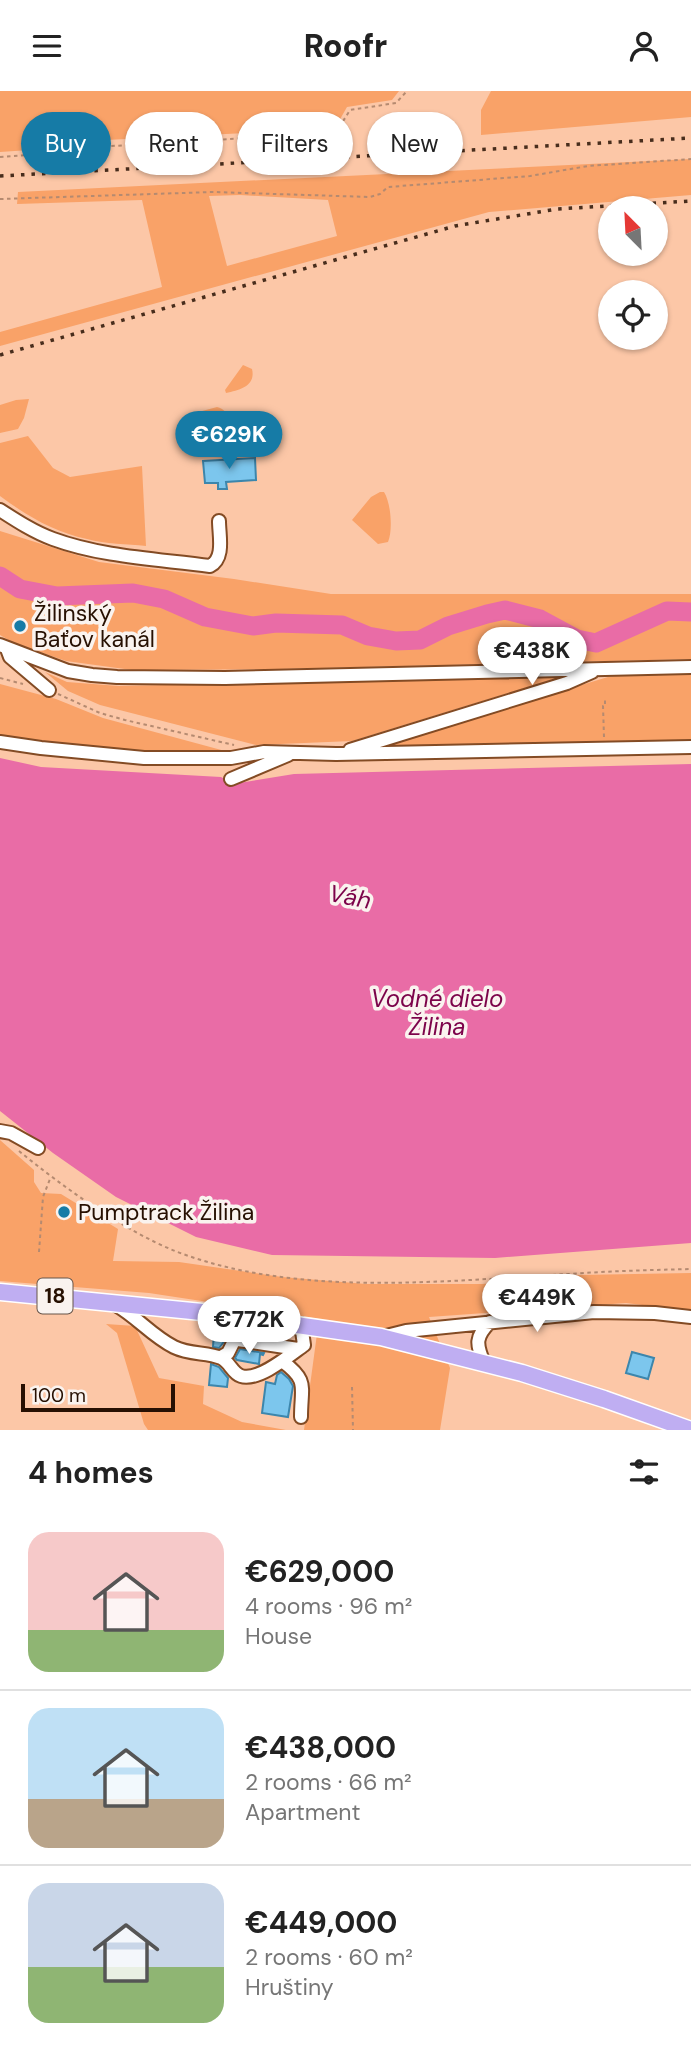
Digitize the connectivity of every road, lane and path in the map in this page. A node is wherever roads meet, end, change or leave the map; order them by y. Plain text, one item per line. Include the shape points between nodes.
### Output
1 (407, 91) edge
2 (0, 157) edge
3 (691, 159) edge
4 (0, 199) edge
5 (0, 510) edge
6 (219, 521) dead end
7 (4, 647) edge
8 (691, 667) edge
9 (598, 669) junction
10 (49, 690) joint
11 (605, 700) dead end
12 (0, 742) edge
13 (238, 746) dead end
14 (691, 747) edge
15 (604, 749) junction
16 (291, 754) junction
17 (336, 754) junction
18 (231, 779) dead end
19 (0, 1131) edge
20 (15, 1148) dead end
21 (38, 1148) dead end
22 (51, 1178) junction
23 (39, 1252) dead end
24 (691, 1269) edge
25 (0, 1292) edge
26 (109, 1301) junction
27 (691, 1317) edge
28 (490, 1321) junction
29 (301, 1324) junction
30 (330, 1328) junction
31 (381, 1337) junction
32 (301, 1347) junction
33 (220, 1357) junction
34 (282, 1361) junction
35 (484, 1363) junction
36 (352, 1387) dead end
37 (301, 1417) dead end
38 (353, 1430) edge
39 (691, 1430) edge

1 - 2 path via 396,103 351,110 331,133
3 - 4 path via 388,187 370,197 213,192
5 - 6 street via 26,527 76,546 210,566 220,555
7 - 9 street via 68,671 117,677
7 - 10 street
8 - 9 street
9 - 17 street via 567,683
10 - 13 path via 100,713
11 - 15 path
12 - 16 street via 144,758
14 - 15 street
15 - 17 street
16 - 17 street
16 - 18 street
19 - 21 street
20 - 22 path
22 - 23 path via 43,1197
22 - 24 path via 135,1231 175,1250 225,1266 284,1277 458,1282
25 - 26 main road, 18
26 - 29 main road, 18
26 - 33 street via 172,1346
27 - 28 street via 594,1312
28 - 31 street
28 - 35 street via 479,1335
29 - 30 main road, 18
29 - 32 street
30 - 31 main road, 18
30 - 32 street
31 - 35 main road, 18
32 - 33 street via 238,1340
32 - 34 street
33 - 34 street via 235,1373 247,1377
34 - 37 street via 302,1379
35 - 39 main road, 18
36 - 38 path

